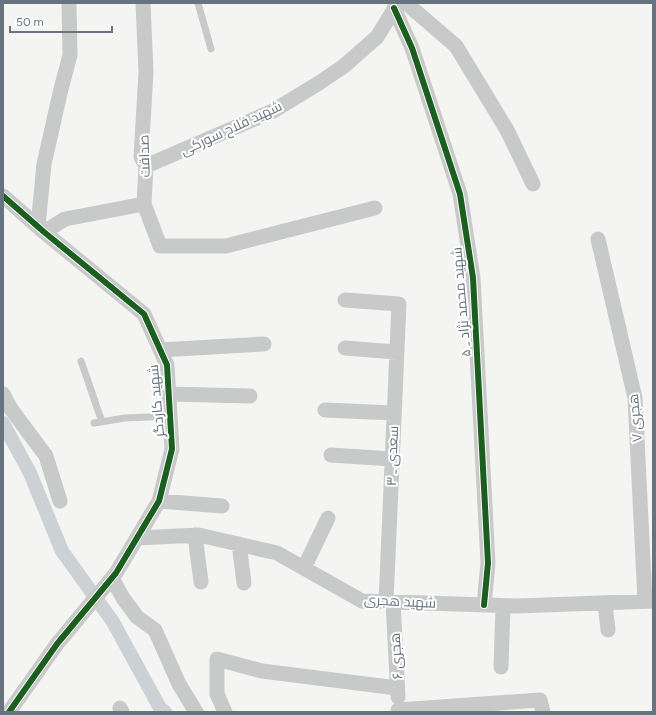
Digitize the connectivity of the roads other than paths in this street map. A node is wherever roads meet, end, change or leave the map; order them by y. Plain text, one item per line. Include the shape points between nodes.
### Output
1 (69, 3) edge
2 (143, 3) edge
3 (198, 3) edge
4 (399, 5) edge
5 (211, 49) dead end
6 (146, 166) junction
7 (534, 184) dead end
8 (3, 196) edge
9 (144, 204) junction
10 (375, 208) dead end
11 (41, 229) junction
12 (598, 239) dead end
13 (345, 300) dead end
14 (264, 344) dead end
15 (345, 348) dead end
16 (160, 350) junction
17 (396, 352) junction
18 (81, 361) dead end
19 (3, 394) edge
20 (169, 394) junction
21 (250, 396) dead end
22 (325, 410) dead end
23 (394, 413) junction
24 (170, 416) junction
25 (331, 455) dead end
26 (392, 459) junction
27 (60, 501) dead end
28 (159, 501) junction
29 (222, 506) dead end
30 (328, 518) dead end
31 (195, 535) junction
32 (137, 538) junction
33 (239, 544) junction
34 (304, 568) junction
35 (109, 582) junction
36 (201, 582) dead end
37 (244, 583) dead end
38 (649, 601) edge
39 (390, 602) junction
40 (605, 603) junction
41 (484, 605) junction
42 (503, 606) junction
43 (608, 630) dead end
44 (501, 667) dead end
45 (397, 688) junction
46 (398, 711) edge
47 (9, 712) edge
48 (196, 712) edge
49 (225, 712) edge
50 (543, 712) edge

1 - 11 street via 70,55 44,164
2 - 6 street, صداقت via 146,72 141,157
3 - 5 lane
4 - 6 street, شهید فلاح سورکی via 377,37 344,66 319,82 273,111
4 - 7 street via 456,46 507,130
4 - 41 street, شهید محمد نژاد ـ ۵ via 460,194 473,278 488,563
6 - 9 street, صداقت
8 - 11 street, شهید کاردگر
9 - 10 street via 160,246 226,246
9 - 11 street via 65,219
11 - 16 street, شهید کاردگر via 144,314
12 - 38 street, هجری ۷ via 635,398
13 - 17 street, سعدی ـ ۳ via 399,304
14 - 16 street
15 - 17 street
16 - 20 street, شهید کاردگر via 167,365
17 - 23 street, سعدی ـ ۳
18 - 24 lane via 98,423 125,418
19 - 27 street via 46,456
20 - 21 street
20 - 24 street, شهید کاردگر
22 - 23 street
23 - 26 street, سعدی ـ ۳
24 - 28 street, شهید کاردگر via 172,449
25 - 26 street
26 - 39 street, سعدی ـ ۳
28 - 29 street
28 - 32 street, شهید کاردگر
30 - 34 street
31 - 32 street, شهید هجری
31 - 33 street, شهید هجری
31 - 36 street
32 - 35 street, شهید کاردگر
33 - 34 street, شهید هجری via 277,553
33 - 37 street
34 - 39 street, شهید هجری via 362,601
35 - 47 street, شهید کاردگر via 63,637
35 - 48 street via 137,616 155,630 179,684
38 - 40 street, شهید هجری
39 - 41 street, شهید هجری
39 - 45 street, هجری ۶
40 - 42 street, شهید هجری
40 - 43 street
41 - 42 street, شهید هجری
42 - 44 street
45 - 46 street, هجری ۶
45 - 49 street via 262,671 217,659 217,694
46 - 50 street via 540,700

